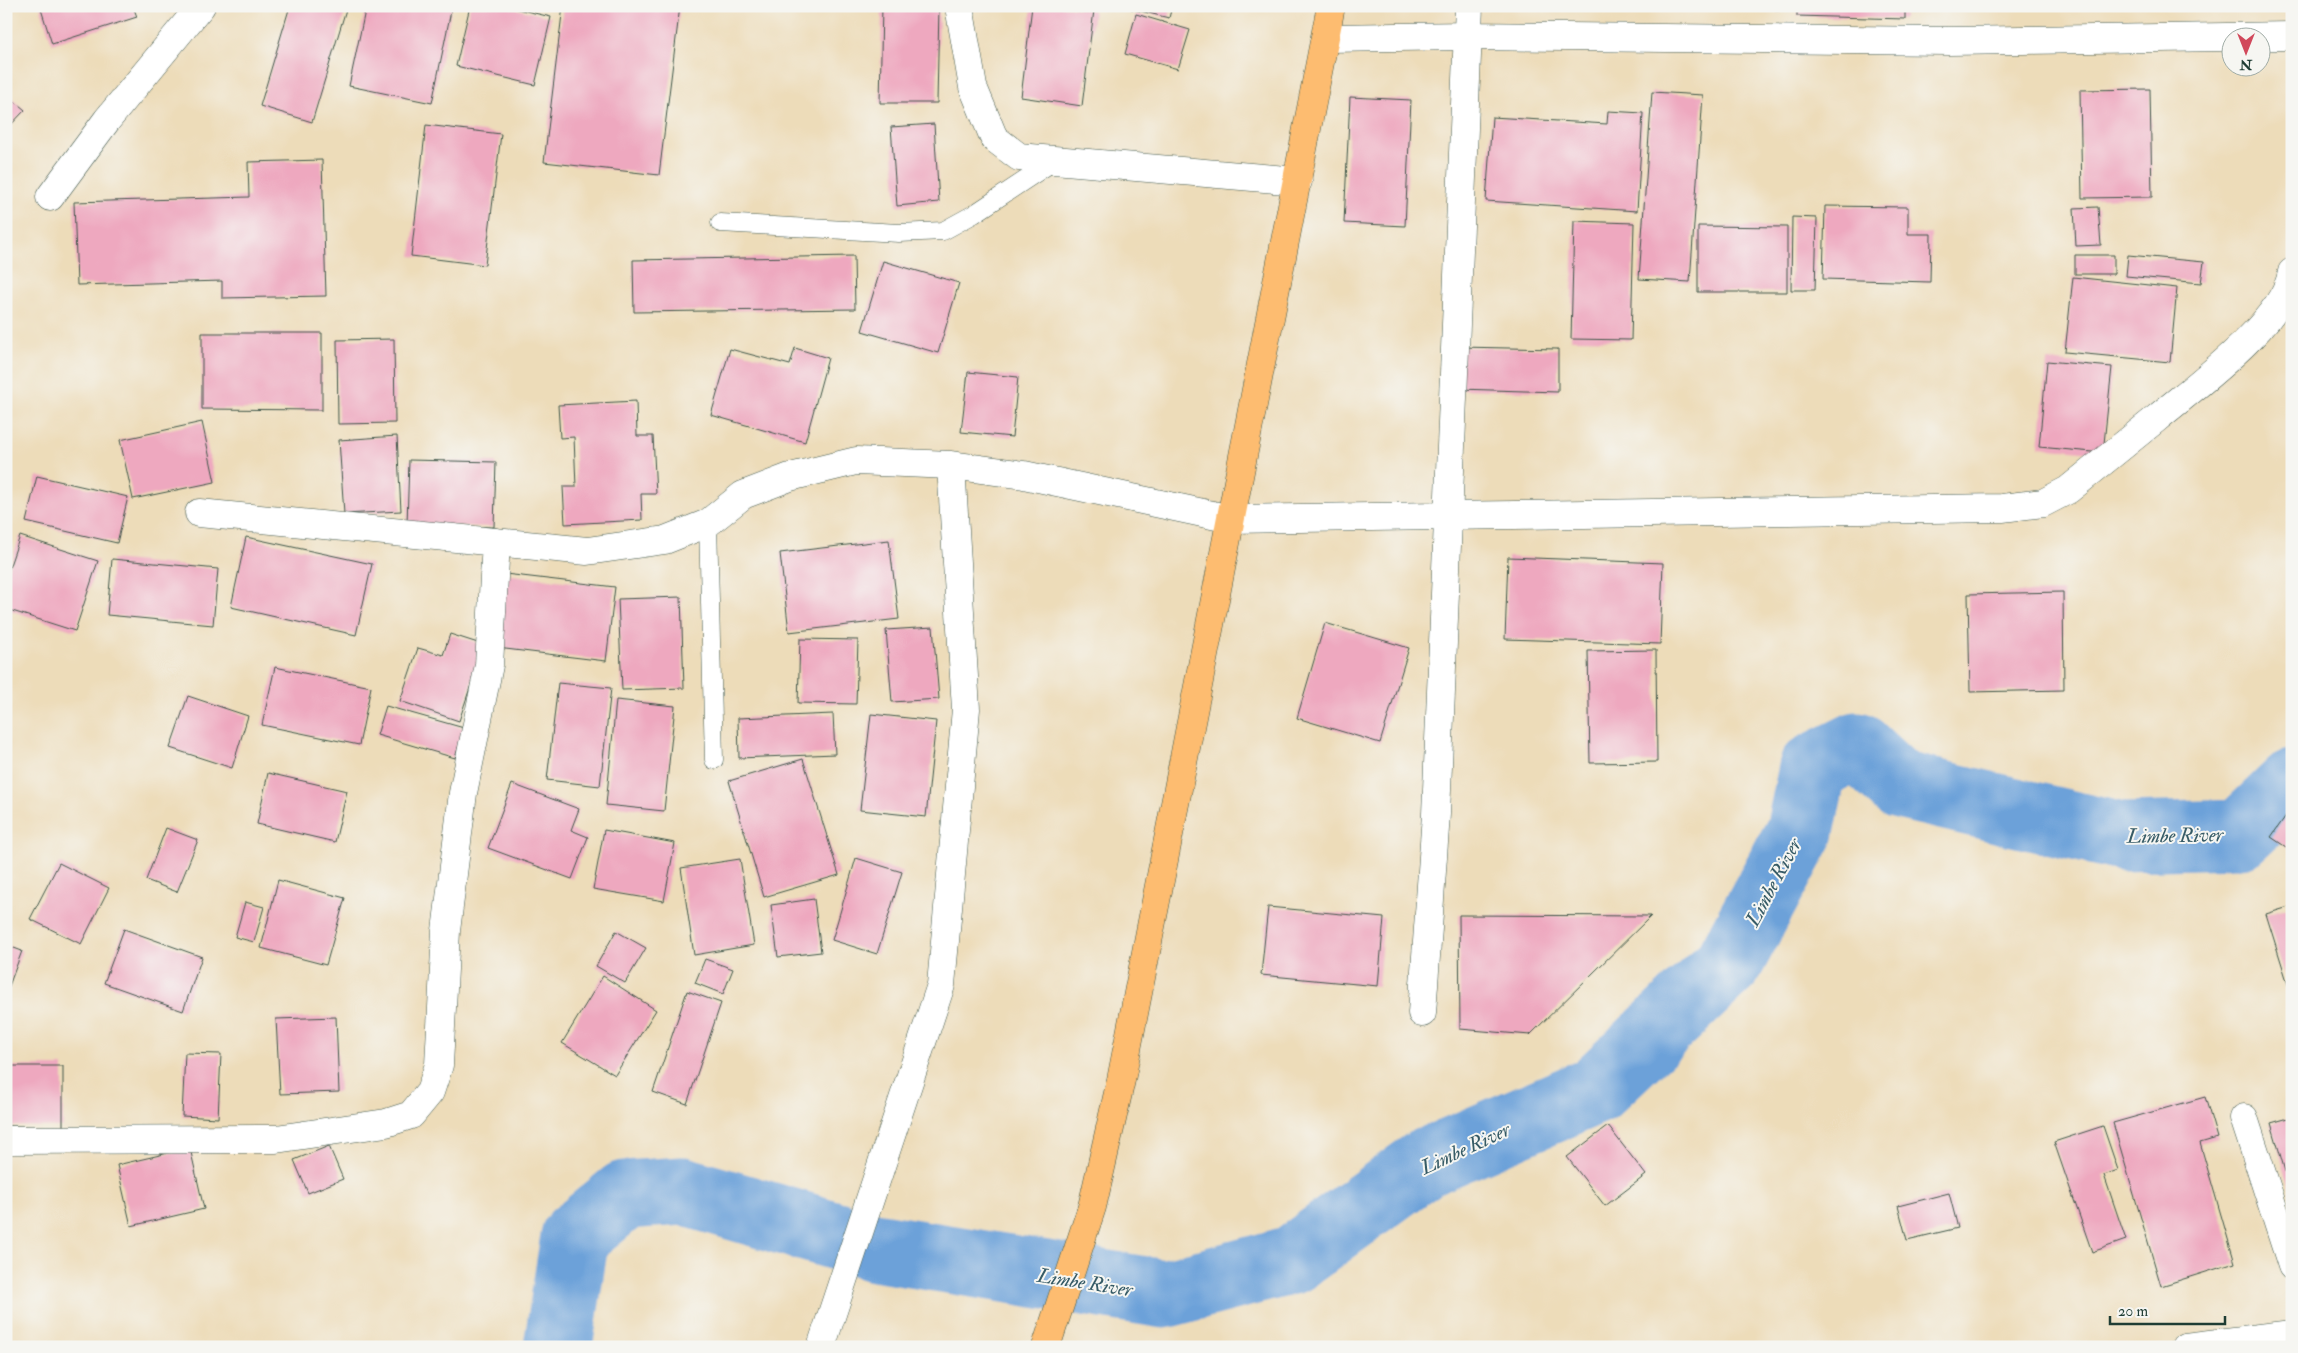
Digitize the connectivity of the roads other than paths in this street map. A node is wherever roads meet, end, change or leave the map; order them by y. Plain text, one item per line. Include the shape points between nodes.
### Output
1 (201, 6) edge
2 (959, 6) edge
3 (1331, 6) edge
4 (1469, 6) edge
5 (1468, 36) junction
6 (2292, 36) edge
7 (1326, 38) junction
8 (1054, 161) junction
9 (1298, 181) junction
10 (50, 197) dead end
11 (720, 223) dead end
12 (2292, 272) edge
13 (951, 465) junction
14 (199, 513) dead end
15 (1449, 515) junction
16 (1231, 518) junction
17 (708, 523) junction
18 (496, 542) junction
19 (714, 760) dead end
20 (1422, 1013) dead end
21 (2244, 1118) dead end
22 (6, 1140) edge
23 (2292, 1266) edge
24 (2292, 1334) edge
25 (821, 1347) edge
26 (1046, 1347) edge
27 (2185, 1347) edge

1 - 10 street via 107,120
2 - 8 street via 973,87 994,138 1019,157
3 - 7 highway
4 - 5 street
5 - 6 street via 1949,42
5 - 7 street
5 - 15 street
7 - 9 highway
8 - 9 street
8 - 11 lane via 943,231 899,233
9 - 16 highway
12 - 15 street via 2290,282 2269,316 2222,364 2068,490 2043,503 2002,508
13 - 16 street via 1024,475
13 - 17 street via 856,461 790,477 743,495
13 - 25 street via 966,709 941,985
14 - 18 street
15 - 16 street
15 - 20 street via 1436,814
16 - 26 highway via 1121,1080 1092,1207
17 - 18 street via 665,540 587,551
17 - 19 lane
18 - 22 street via 489,665 463,793 446,931 439,1065 430,1092 411,1115 276,1139
21 - 23 street
24 - 27 street

